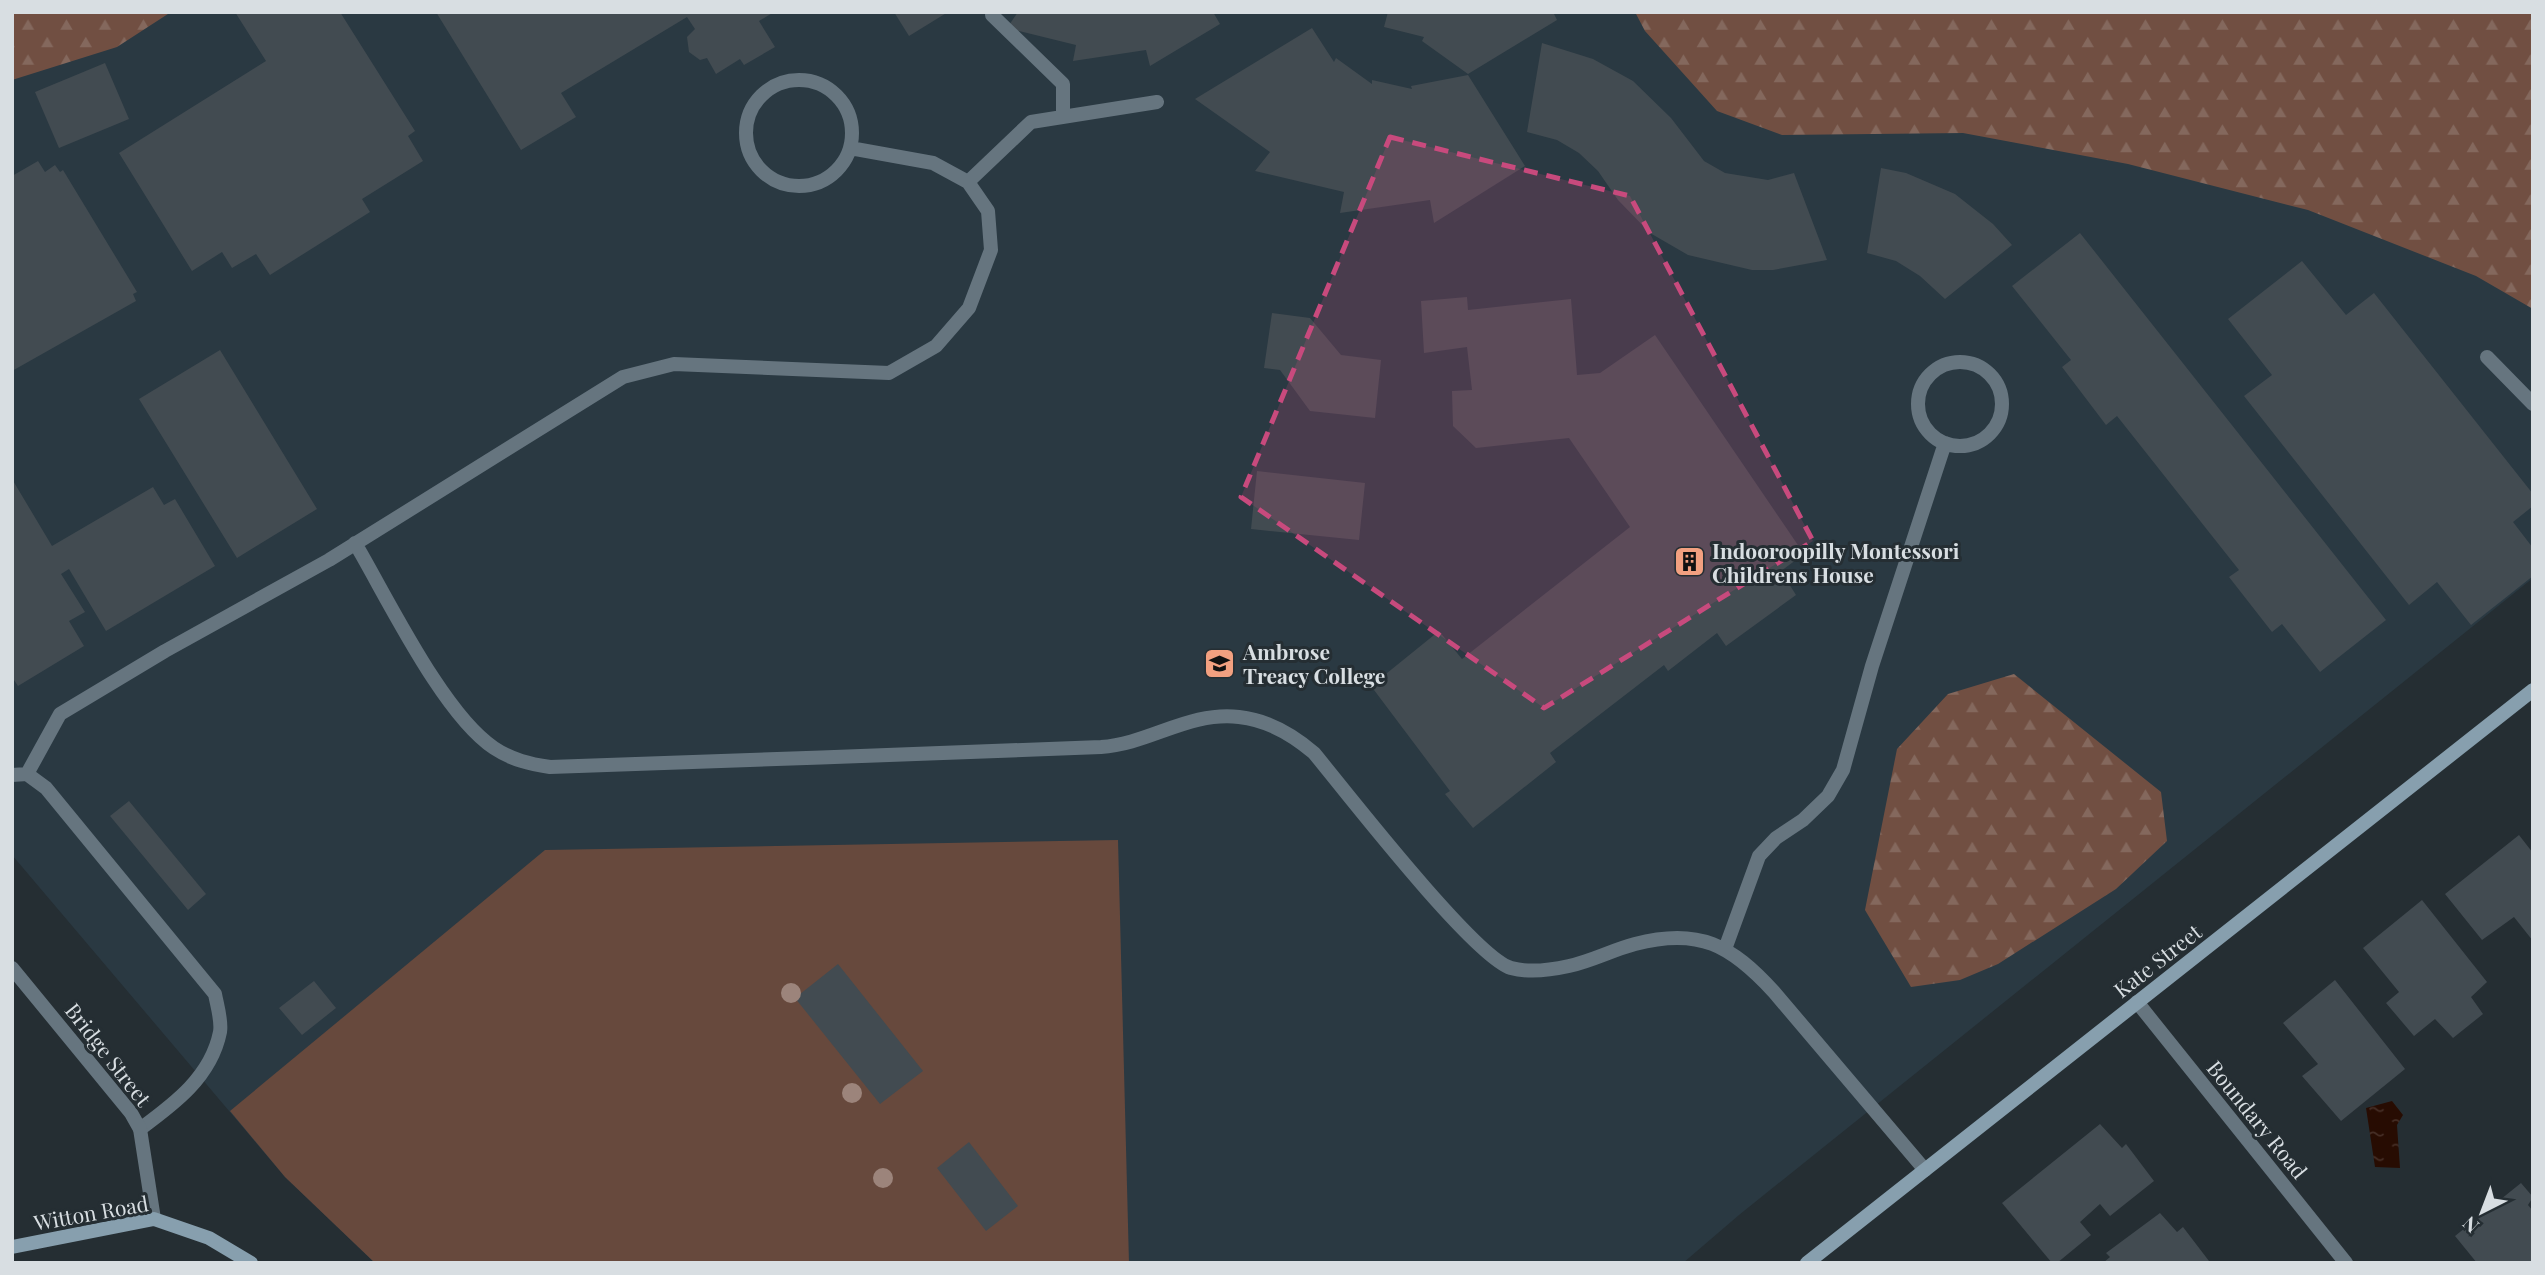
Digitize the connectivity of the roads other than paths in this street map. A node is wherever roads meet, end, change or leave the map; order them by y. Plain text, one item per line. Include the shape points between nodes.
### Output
1 (992, 15) dead end
2 (1157, 102) dead end
3 (1063, 117) junction
4 (850, 148) junction
5 (968, 182) junction
6 (2487, 357) dead end
7 (2533, 404) edge
8 (1945, 443) junction
9 (355, 544) junction
10 (2533, 690) edge
11 (20, 774) edge
12 (1725, 949) junction
13 (12, 968) edge
14 (2137, 1002) junction
15 (140, 1129) junction
16 (1925, 1171) junction
17 (154, 1219) junction
18 (12, 1247) edge
19 (251, 1263) edge
20 (1807, 1263) edge
21 (2346, 1263) edge

1 - 3 street via 1063,85
2 - 3 street
3 - 5 street via 1031,122
4 - 4 street via 843,164 815,184 780,183 764,174 746,143 751,108 777,83 811,81 841,99 853,131
4 - 5 street via 933,163
5 - 9 street via 988,211 991,250 969,308 936,346 889,373 674,364 623,377
6 - 7 street
8 - 8 street via 1933,436 1919,412 1922,386 1941,366 1968,362 1981,367 2000,388 2003,402 1998,422 1986,438 1972,444
8 - 12 street via 1843,770 1828,796 1759,856
9 - 11 street via 60,715
9 - 12 street via 455,708 494,748 523,763 550,767 1105,747 1210,716 1240,717 1270,724 1314,753 1461,927 1510,967 1556,969 1633,945 1686,937 1706,939
10 - 14 street, Kate Street
11 - 15 street via 46,788 215,994 220,1031 206,1065 186,1094
12 - 16 street via 1751,966
13 - 15 street, Bridge Street
14 - 16 street, Kate Street
14 - 21 street, Boundary Road
15 - 17 street, Bridge Street
16 - 20 street, Kate Street
17 - 18 street, Witton Road
17 - 19 street, Witton Road via 209,1238

